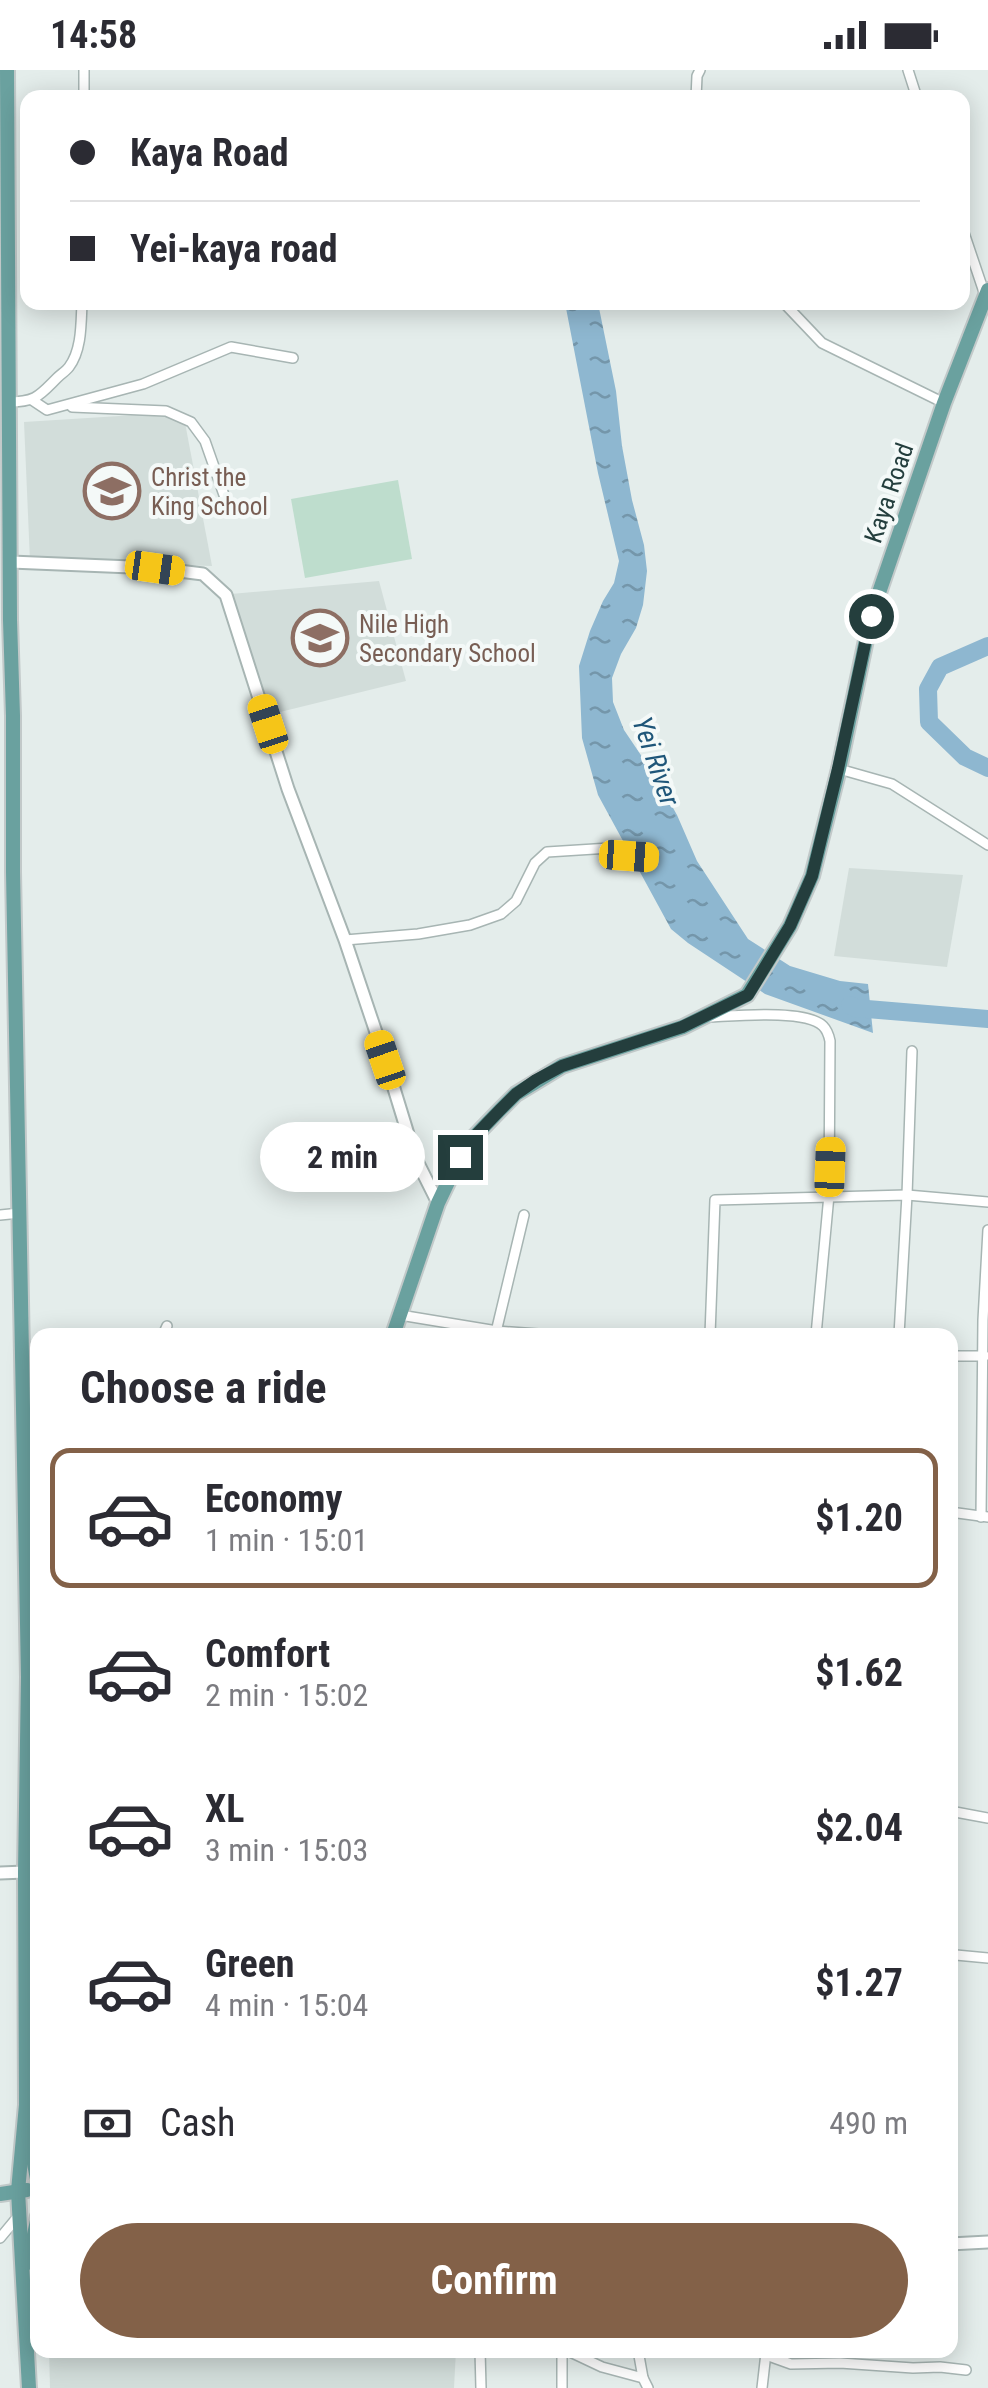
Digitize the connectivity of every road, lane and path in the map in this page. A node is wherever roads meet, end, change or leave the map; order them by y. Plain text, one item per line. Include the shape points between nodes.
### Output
1 (7, 70) edge
2 (3, 124) edge
3 (3, 230) edge
4 (970, 247) edge
5 (987, 293) edge
6 (82, 310) edge
7 (791, 310) edge
8 (293, 358) dead end
9 (32, 400) junction
10 (8, 402) junction
11 (944, 403) junction
12 (60, 407) junction
13 (5, 470) edge
14 (224, 495) dead end
15 (11, 562) junction
16 (5, 620) edge
17 (838, 769) junction
18 (988, 845) edge
19 (649, 857) dead end
20 (345, 940) junction
21 (705, 1018) junction
22 (912, 1051) dead end
23 (829, 1195) junction
24 (907, 1195) junction
25 (988, 1202) edge
26 (438, 1203) junction
27 (20, 1212) junction
28 (0, 1215) edge
29 (524, 1215) dead end
30 (988, 1230) edge
31 (400, 1315) junction
32 (395, 1328) edge
33 (469, 1328) edge
34 (497, 1328) edge
35 (710, 1328) edge
36 (817, 1328) edge
37 (899, 1328) edge
38 (958, 1356) edge
39 (985, 1356) edge
40 (958, 1513) edge
41 (984, 1517) edge
42 (30, 1542) edge
43 (30, 1642) edge
44 (30, 1807) edge
45 (958, 1812) edge
46 (988, 1818) edge
47 (30, 1872) edge
48 (0, 1873) edge
49 (30, 1921) edge
50 (958, 1956) edge
51 (988, 1958) edge
52 (26, 2118) junction
53 (30, 2141) edge
54 (30, 2188) edge
55 (18, 2190) junction
56 (0, 2194) edge
57 (0, 2212) edge
58 (20, 2214) junction
59 (30, 2214) edge
60 (0, 2238) edge
61 (988, 2242) edge
62 (958, 2244) edge
63 (30, 2251) edge
64 (24, 2278) junction
65 (480, 2358) edge
66 (564, 2358) edge
67 (582, 2358) edge
68 (640, 2358) edge
69 (765, 2358) edge
70 (778, 2358) edge
71 (966, 2370) dead end
72 (646, 2383) edge
73 (29, 2388) edge
74 (480, 2388) edge
75 (562, 2388) edge
76 (762, 2388) edge

1 - 2 main road
2 - 3 main road
3 - 10 main road
4 - 5 street
5 - 11 main road, Kaya Road
6 - 9 street via 70,366
7 - 11 street via 822,343
8 - 12 street via 231,347 143,384
9 - 10 street
9 - 12 street via 47,410
10 - 13 main road
11 - 17 main road, Kaya Road via 871,616
12 - 14 street via 166,411 191,422 206,441
13 - 15 main road
15 - 16 main road
15 - 20 street via 202,574 226,595
16 - 27 main road via 14,716
17 - 18 street via 892,784
17 - 21 main road, Kaya Road via 812,876 782,940 748,995
19 - 20 street via 610,848 547,852 502,914 418,934
20 - 26 street via 415,1157
21 - 23 street via 774,1014 822,1024 830,1041
21 - 26 main road via 562,1066 516,1094 466,1148
22 - 24 street
23 - 24 street
23 - 35 street via 715,1200
23 - 36 street
24 - 25 street
24 - 37 street
26 - 31 main road
27 - 28 street
27 - 42 main road
29 - 34 street
30 - 39 street
31 - 32 main road
31 - 33 street
38 - 39 street
39 - 41 street
40 - 41 street
43 - 44 main road
45 - 46 street
47 - 48 street
49 - 52 main road
50 - 51 street
52 - 53 main road
52 - 55 main road
54 - 55 main road
55 - 56 main road
55 - 58 main road
57 - 58 main road
58 - 59 main road
58 - 60 street
58 - 64 main road
61 - 62 street
63 - 64 main road
64 - 73 main road
65 - 74 street
66 - 75 street
67 - 72 street
68 - 72 street
69 - 76 street
70 - 71 street via 792,2364

